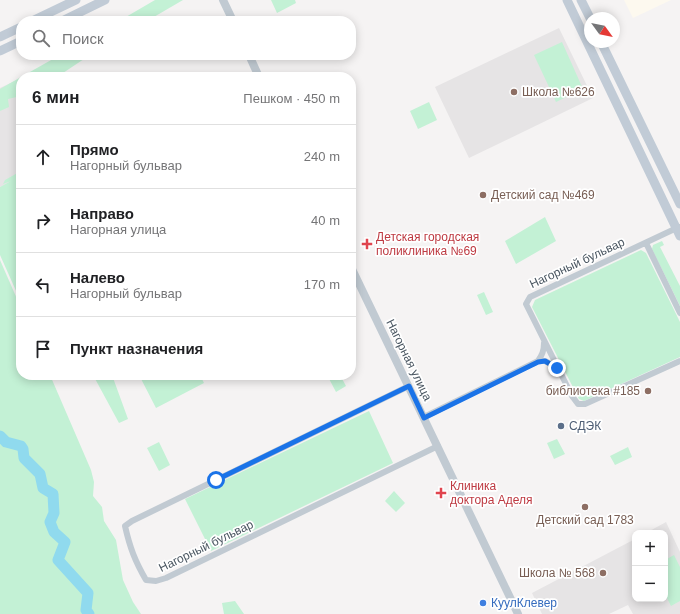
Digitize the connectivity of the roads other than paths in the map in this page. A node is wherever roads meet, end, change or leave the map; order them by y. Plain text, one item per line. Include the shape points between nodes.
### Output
1 (76, 0) edge
2 (105, 0) edge
3 (223, 0) edge
4 (567, 0) edge
5 (581, 0) edge
6 (587, 12) edge
7 (42, 16) edge
8 (72, 16) edge
9 (231, 16) edge
10 (16, 29) edge
11 (0, 37) edge
12 (16, 43) edge
13 (605, 48) edge
14 (0, 51) edge
15 (251, 60) edge
16 (257, 72) edge
17 (680, 204) edge
18 (679, 230) edge
19 (646, 243) junction
20 (356, 277) edge
21 (680, 313) edge
22 (544, 342) junction
23 (680, 361) edge
24 (538, 362) junction
25 (557, 368) junction
26 (409, 386) junction
27 (424, 418) junction
28 (438, 446) junction
29 (518, 614) edge

1 - 7 main road
2 - 8 main road
3 - 9 street
4 - 18 main road
5 - 6 main road
10 - 11 main road
12 - 14 main road
13 - 17 main road
15 - 16 street
18 - 19 street, Нагорный бульвар
19 - 21 street
19 - 22 street, Нагорный бульвар via 530,297 526,304
20 - 26 street, Нагорная улица
22 - 24 street via 542,356
22 - 25 street, Нагорный бульвар
23 - 25 street, Нагорный бульвар via 585,404 578,404
24 - 25 street via 545,361
24 - 27 street
26 - 27 street, Нагорная улица
26 - 28 street, Нагорный бульвар via 132,521 125,526 136,562 146,580 166,578
27 - 28 street, Нагорная улица
28 - 29 street, Нагорная улица

